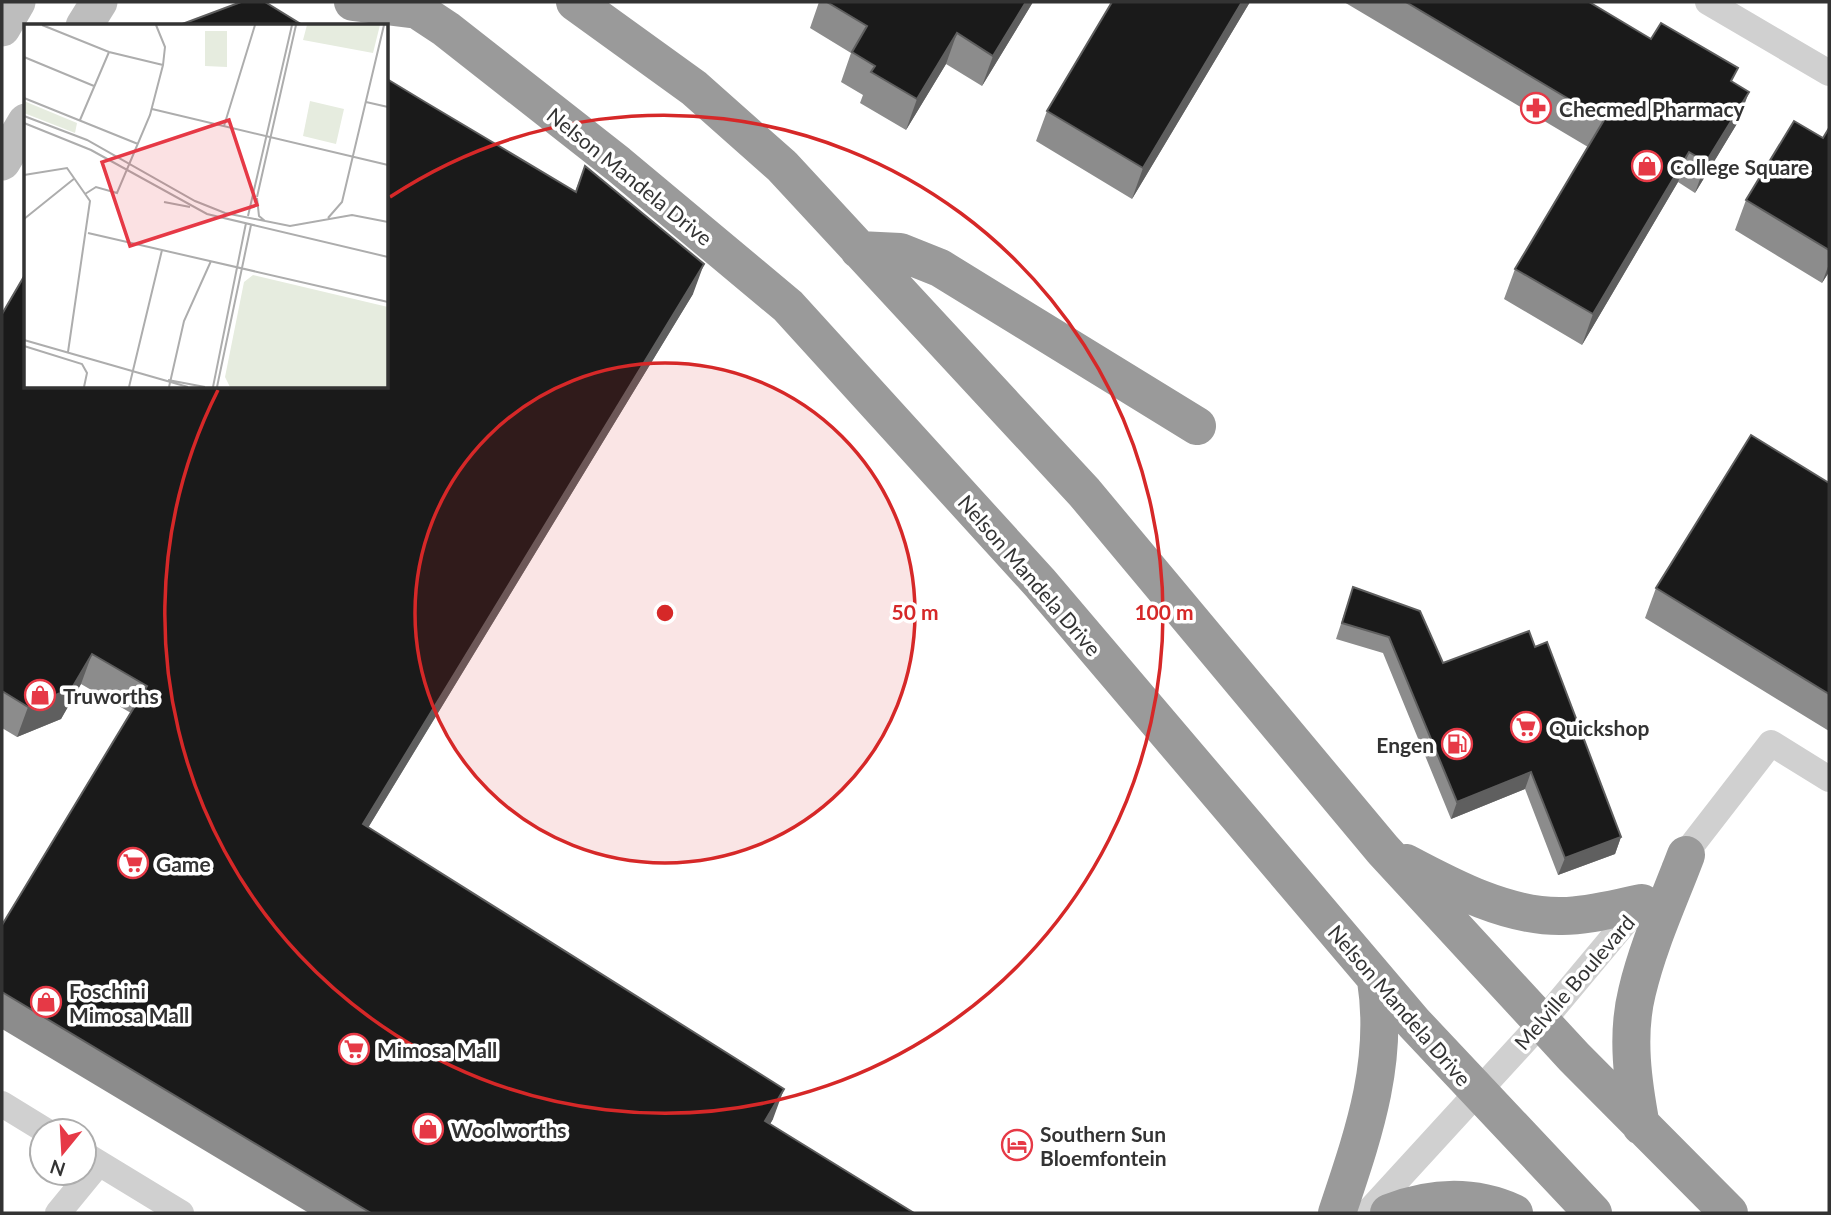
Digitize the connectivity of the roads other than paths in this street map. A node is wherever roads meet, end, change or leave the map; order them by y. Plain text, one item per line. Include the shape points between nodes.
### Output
1 (17, 2) edge
2 (99, 2) edge
3 (353, 2) edge
4 (575, 2) edge
5 (1708, 2) edge
6 (411, 6) edge
7 (85, 24) edge
8 (2, 28) edge
9 (1829, 73) edge
10 (24, 125) edge
11 (2, 161) edge
12 (859, 250) junction
13 (1197, 426) dead end
14 (1829, 779) edge
15 (1383, 850) junction
16 (1686, 855) junction
17 (1642, 903) junction
18 (1376, 980) junction
19 (1542, 1022) junction
20 (1476, 1092) junction
21 (2, 1104) edge
22 (28, 1120) edge
23 (1641, 1126) junction
24 (98, 1163) edge
25 (74, 1187) edge
26 (58, 1213) edge
27 (181, 1213) edge
28 (1337, 1213) edge
29 (1367, 1213) edge
30 (1389, 1213) edge
31 (1514, 1213) edge
32 (1593, 1213) edge
33 (1729, 1213) edge

1 - 8 street
2 - 7 street
3 - 6 highway
4 - 12 highway via 694,88 782,166
5 - 9 street
6 - 18 highway, Nelson Mandela Drive via 618,164 788,306 1040,583
10 - 11 street
12 - 13 highway via 900,252 940,268
12 - 15 highway via 1084,492
14 - 16 street, Melville Boulevard via 1771,743
15 - 17 highway via 1441,881 1528,914 1563,916
15 - 19 highway
16 - 17 street, Melville Boulevard
16 - 23 highway via 1636,994 1633,1083
17 - 19 street, Melville Boulevard
18 - 20 highway, Nelson Mandela Drive
18 - 28 highway via 1382,1016 1380,1059
19 - 20 street, Melville Boulevard
19 - 23 highway
20 - 29 street, Melville Boulevard
20 - 32 highway, Nelson Mandela Drive
21 - 22 street
23 - 33 highway
24 - 27 street
25 - 26 street
30 - 31 highway via 1442,1198

